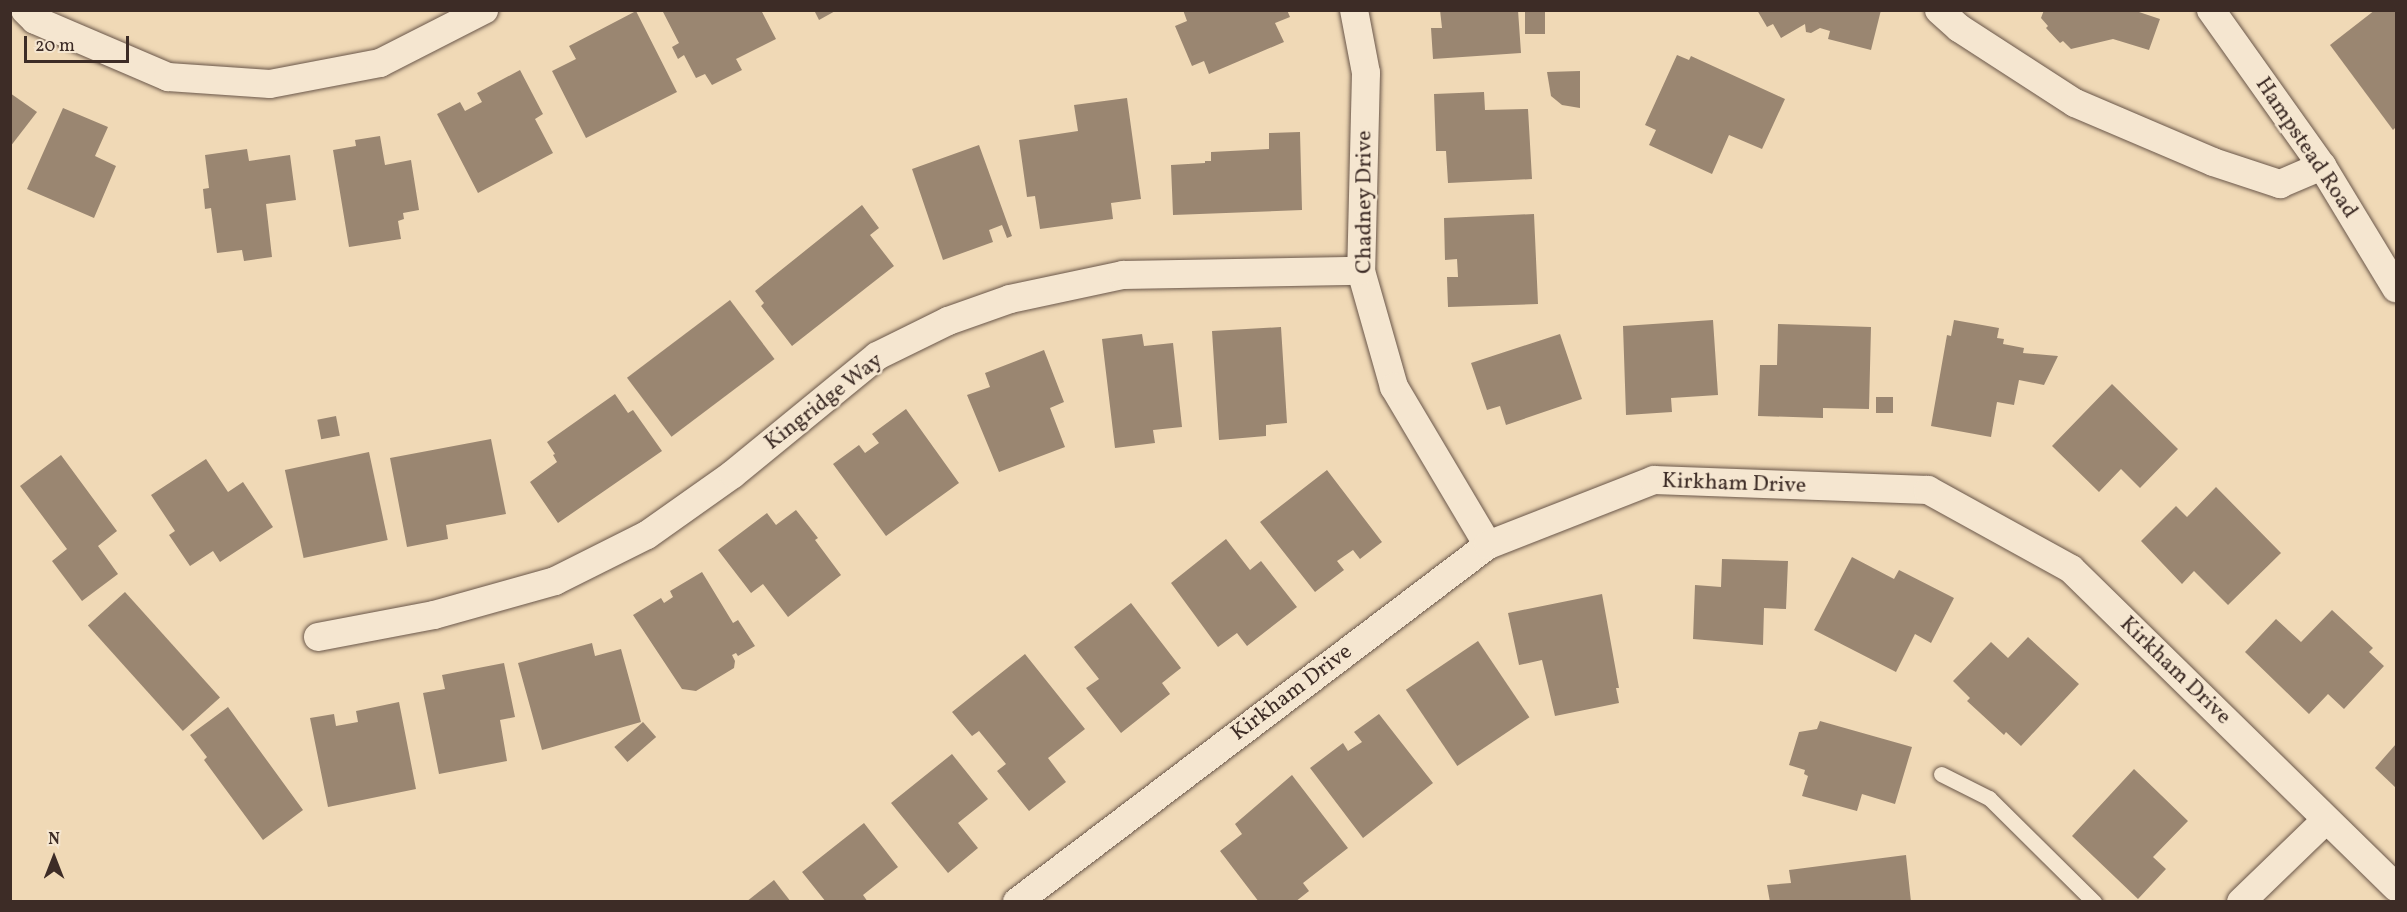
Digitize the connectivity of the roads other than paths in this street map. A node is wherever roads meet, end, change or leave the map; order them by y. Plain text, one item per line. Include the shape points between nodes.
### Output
1 (26, 10) edge
2 (484, 10) edge
3 (1354, 10) edge
4 (1939, 10) edge
5 (2211, 10) edge
6 (2322, 166) junction
7 (1361, 271) junction
8 (2397, 288) edge
9 (1488, 544) junction
10 (318, 637) dead end
11 (1941, 774) dead end
12 (2326, 820) junction
13 (2397, 887) edge
14 (1017, 902) edge
15 (2094, 902) edge
16 (2241, 902) edge

1 - 2 street via 35,20 168,77 270,84 380,63
3 - 7 street, Chadney Drive via 1366,73
4 - 6 street via 1959,28 2075,103 2213,162 2280,184
5 - 6 street, Hampstead Road
6 - 8 street, Hampstead Road
7 - 9 street, Chadney Drive via 1394,387
7 - 10 street, Kingridge Way via 1123,275 1010,299 948,321 877,356 733,474 647,535 555,581 434,615
9 - 12 street, Kirkham Drive via 1654,480 1928,490 2071,569
9 - 14 street, Kirkham Drive
11 - 15 lane via 1989,798
12 - 13 street, Kirkham Drive
12 - 16 street

